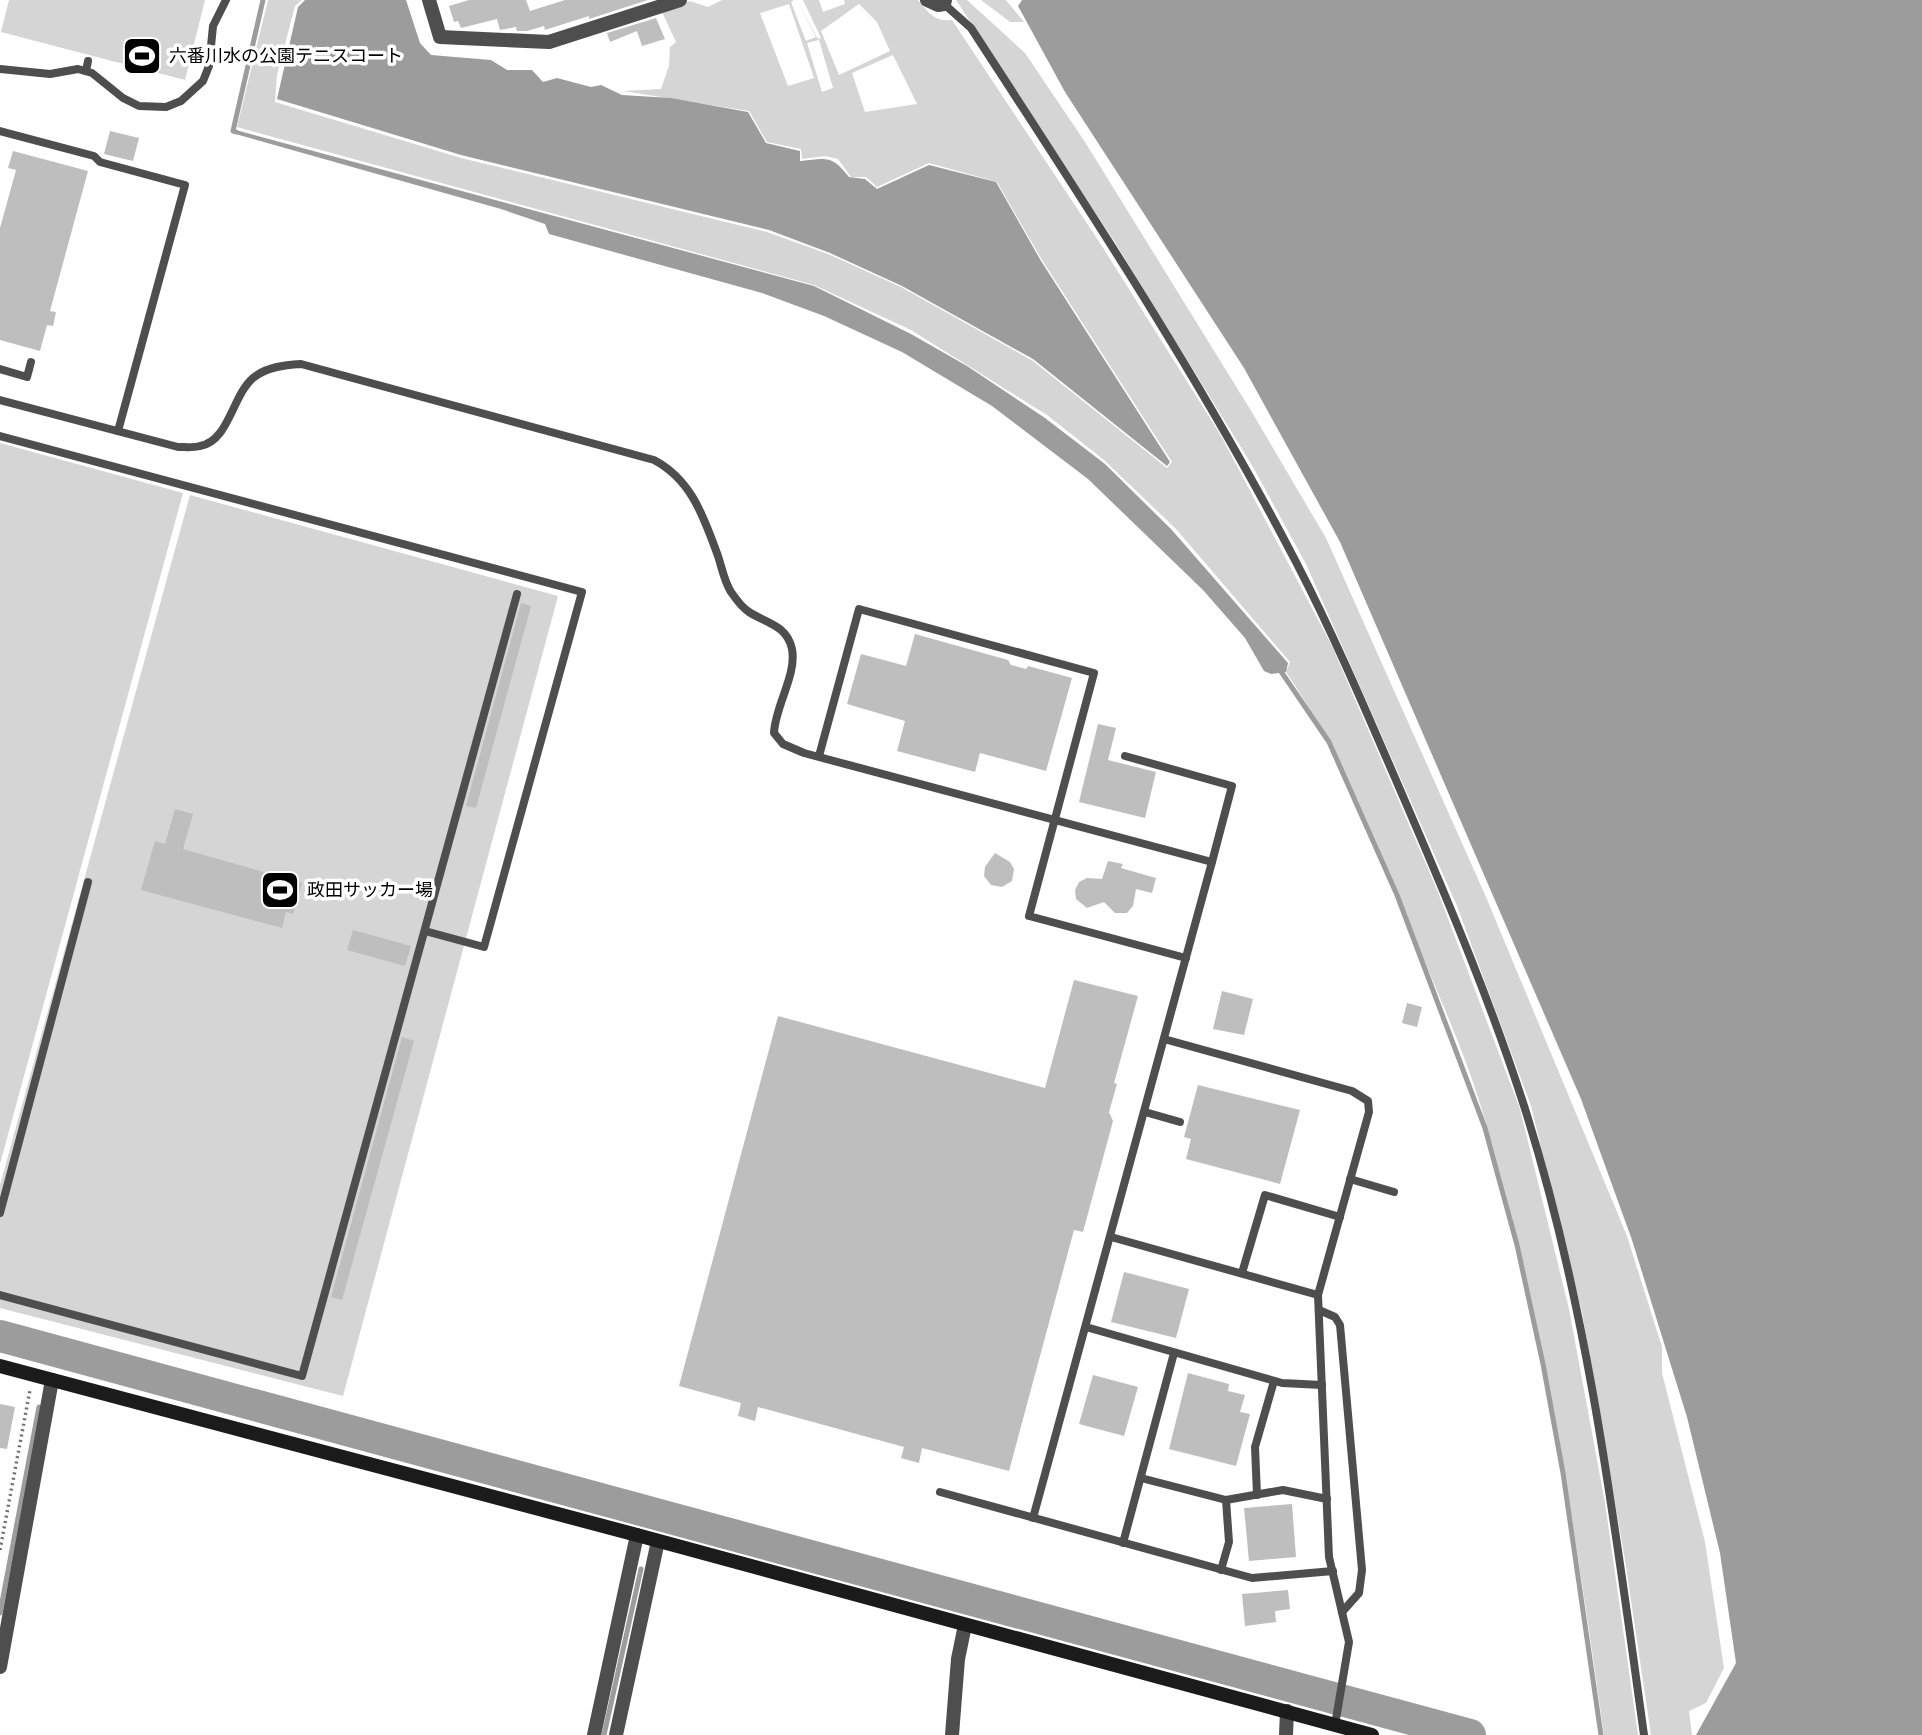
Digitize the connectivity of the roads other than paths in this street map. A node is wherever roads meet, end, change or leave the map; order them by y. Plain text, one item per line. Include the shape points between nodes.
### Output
1 (226, 0) edge
2 (429, 0) edge
3 (680, 0) edge
4 (927, 0) edge
5 (945, 2) edge
6 (88, 61) dead end
7 (0, 69) edge
8 (86, 71) junction
9 (0, 131) edge
10 (31, 362) dead end
11 (0, 369) edge
12 (0, 400) edge
13 (118, 431) junction
14 (0, 436) edge
15 (517, 594) dead end
16 (819, 756) junction
17 (1125, 756) dead end
18 (1054, 819) junction
19 (1212, 862) junction
20 (88, 882) dead end
21 (425, 931) junction
22 (1186, 958) junction
23 (1164, 1039) junction
24 (1145, 1112) junction
25 (1180, 1122) dead end
26 (1350, 1179) junction
27 (1394, 1192) dead end
28 (0, 1213) edge
29 (1339, 1217) junction
30 (1111, 1237) junction
31 (1242, 1273) junction
32 (0, 1295) edge
33 (1318, 1295) junction
34 (1319, 1310) junction
35 (1086, 1327) junction
36 (1174, 1353) junction
37 (0, 1366) edge
38 (52, 1380) junction
39 (1274, 1381) junction
40 (1322, 1385) junction
41 (1141, 1478) junction
42 (940, 1492) dead end
43 (1257, 1495) junction
44 (1327, 1499) junction
45 (1226, 1500) junction
46 (1033, 1518) junction
47 (638, 1535) junction
48 (658, 1541) junction
49 (1123, 1543) junction
50 (1221, 1570) junction
51 (1333, 1571) junction
52 (1342, 1612) junction
53 (965, 1625) junction
54 (0, 1667) edge
55 (1287, 1711) junction
56 (1335, 1725) junction
57 (594, 1735) edge
58 (616, 1735) edge
59 (952, 1735) edge
60 (1286, 1735) edge
61 (1372, 1735) edge
62 (1644, 1735) edge

1 - 8 lane via 213,26 203,80 181,101 166,107 139,106
2 - 3 street via 440,37 549,42
4 - 5 street via 938,5
5 - 62 lane via 971,28 1174,344 1297,563 1471,955 1527,1114 1602,1434
6 - 8 lane
7 - 8 lane via 50,75
9 - 13 lane via 185,185
10 - 11 lane via 27,377
12 - 13 lane
13 - 16 lane via 178,447 202,446 220,434 242,390 255,376 300,364 654,460 670,468 694,498 738,602 786,635 792,663 774,733 783,744
14 - 21 lane via 582,592 484,947
15 - 21 lane
16 - 18 lane
16 - 18 lane via 859,609 1094,673
17 - 19 lane via 1233,786
18 - 19 lane
18 - 22 lane via 1029,916
19 - 22 lane
20 - 28 lane
21 - 32 lane via 302,1376
22 - 23 lane
23 - 24 lane
23 - 26 lane via 1361,1095 1368,1101 1369,1112
24 - 25 lane
24 - 30 lane
26 - 27 lane
26 - 29 lane
29 - 31 lane via 1265,1195
29 - 33 lane
30 - 31 lane
30 - 35 lane
31 - 33 lane
33 - 34 lane
34 - 40 lane
34 - 52 lane via 1335,1317 1340,1325 1361,1556 1359,1593
35 - 36 lane
35 - 46 lane
36 - 39 lane
36 - 41 lane
37 - 38 street
38 - 47 street
38 - 54 street
39 - 40 lane
39 - 43 lane via 1255,1447
40 - 44 lane
41 - 45 lane
41 - 49 lane
42 - 46 lane
43 - 44 lane via 1283,1490
43 - 45 lane
44 - 51 lane
45 - 50 lane via 1230,1542
46 - 49 lane
47 - 48 street
47 - 57 street
48 - 53 street
48 - 58 street
49 - 50 lane
50 - 51 lane via 1252,1578
51 - 52 lane
52 - 56 lane via 1349,1642
53 - 55 street
53 - 59 street
55 - 56 street
55 - 60 street
56 - 61 street

